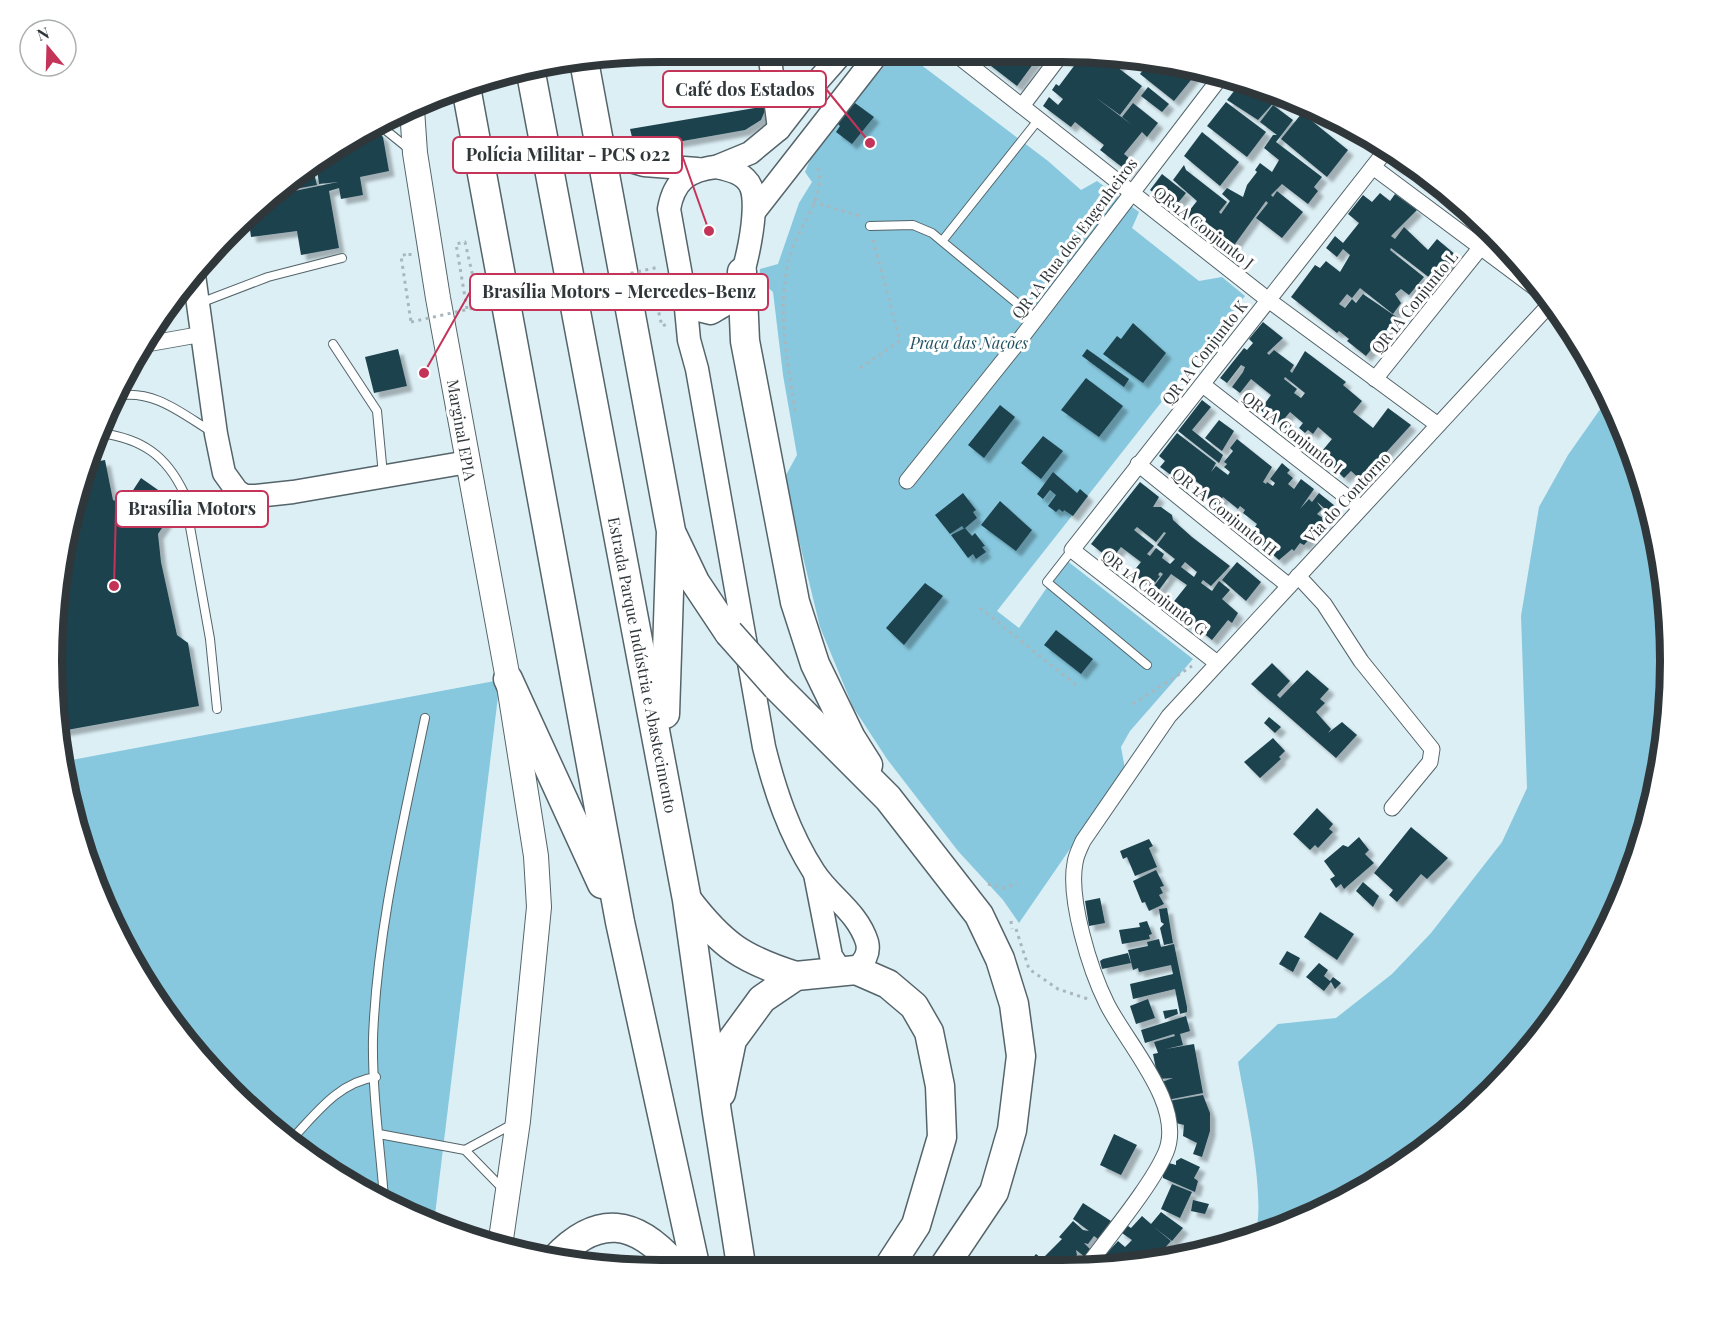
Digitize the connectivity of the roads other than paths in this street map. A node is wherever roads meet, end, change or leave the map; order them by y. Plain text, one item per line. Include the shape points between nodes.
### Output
1 (770, 62) edge
2 (834, 62) edge
3 (867, 62) edge
4 (966, 62) edge
5 (1055, 62) edge
6 (585, 67) edge
7 (532, 76) edge
8 (1217, 82) edge
9 (467, 93) edge
10 (1022, 106) junction
11 (412, 115) edge
12 (1039, 119) junction
13 (384, 129) edge
14 (779, 129) junction
15 (598, 139) junction
16 (415, 153) junction
17 (1382, 155) edge
18 (1373, 167) junction
19 (707, 168) junction
20 (1131, 193) junction
21 (754, 212) junction
22 (870, 226) road end
23 (943, 240) junction
24 (1481, 248) junction
25 (342, 258) dead end
26 (742, 272) junction
27 (1522, 279) edge
28 (196, 283) edge
29 (1267, 299) junction
30 (199, 303) junction
31 (677, 305) junction
32 (1545, 308) edge
33 (711, 313) junction
34 (1035, 318) junction
35 (203, 334) junction
36 (153, 343) edge
37 (333, 344) dead end
38 (697, 369) junction
39 (1375, 379) junction
40 (1203, 385) junction
41 (123, 395) edge
42 (1438, 425) junction
43 (106, 434) edge
44 (216, 434) junction
45 (468, 462) junction
46 (1138, 464) junction
47 (383, 477) junction
48 (908, 481) dead end
49 (210, 504) dead end
50 (1361, 508) junction
51 (189, 512) junction
52 (671, 531) junction
53 (1072, 550) junction
54 (1293, 581) junction
55 (1212, 659) junction
56 (1148, 665) dead end
57 (508, 679) junction
58 (217, 709) dead end
59 (425, 718) dead end
60 (663, 767) junction
61 (888, 798) junction
62 (1392, 808) dead end
63 (815, 874) junction
64 (687, 900) junction
65 (620, 922) junction
66 (848, 970) junction
67 (796, 976) junction
68 (376, 1077) junction
69 (717, 1113) junction
70 (518, 1122) junction
71 (379, 1134) junction
72 (296, 1136) edge
73 (465, 1149) junction
74 (383, 1191) edge
75 (507, 1192) junction
76 (501, 1238) edge
77 (563, 1251) edge
78 (1093, 1258) edge
79 (670, 1260) edge
80 (694, 1260) edge
81 (740, 1260) edge
82 (893, 1260) edge
83 (948, 1260) edge

1 - 14 street
2 - 14 street
3 - 21 street
4 - 10 street, QR 1A Conjunto J
5 - 10 street
6 - 15 highway
7 - 60 highway, Estrada Parque Indústria e Abastecimento
8 - 20 street, QR 1A Rua dos Engenheiros
9 - 65 highway
10 - 12 street, QR 1A Conjunto J
11 - 16 main road, Marginal EPIA
12 - 20 street, QR 1A Conjunto J
12 - 23 lane
13 - 16 lane
14 - 19 street via 750,153
15 - 19 street via 620,158 644,165
15 - 52 highway
16 - 45 main road, Marginal EPIA
17 - 18 street, QR 1A Conjunto K
18 - 24 street
18 - 29 street, QR 1A Conjunto K
19 - 21 street via 741,175 751,187
19 - 31 street via 685,177 672,195 669,209
20 - 29 street, QR 1A Conjunto J
20 - 34 street, QR 1A Rua dos Engenheiros
21 - 26 street
22 - 23 lane via 914,225
23 - 34 lane
24 - 27 street
24 - 39 street, QR 1A Conjunto L
25 - 30 lane via 268,277
26 - 33 street via 734,295
26 - 61 highway via 745,341 795,602 815,664 851,738
28 - 30 street
29 - 39 street, QR 1A Conjunto J
29 - 40 street, QR 1A Conjunto K
30 - 35 street
31 - 33 street
31 - 38 street
32 - 42 street, Via do Contorno
33 - 38 street via 702,333
34 - 48 street, QR 1A Rua dos Engenheiros
35 - 36 street
35 - 44 street
37 - 47 lane via 377,411
38 - 63 street via 764,747 782,810
39 - 42 street, QR 1A Conjunto J
40 - 46 street, QR 1A Conjunto K
40 - 50 street, QR 1A Conjunto I
41 - 44 lane via 140,394 160,399
42 - 50 street, Via do Contorno
43 - 51 lane via 137,441 148,448 177,477
44 - 47 street via 224,473 246,496
45 - 47 street
45 - 57 main road, Marginal EPIA
46 - 53 street, QR 1A Conjunto K
46 - 54 street, QR 1A Conjunto H
49 - 51 lane
50 - 54 street, Via do Contorno
51 - 58 lane
52 - 60 highway
52 - 61 highway, bridge via 695,582 729,633
53 - 55 street, QR 1A Conjunto G
53 - 56 lane via 1047,582
54 - 55 street, Via do Contorno
54 - 62 street, QR 1A Conjunto H via 1324,604 1367,669 1432,749 1430,762
55 - 78 street, Via do Contorno via 1083,841 1075,862 1074,887 1081,924 1107,1004 1146,1066 1167,1114 1169,1134 1166,1151 1154,1172
57 - 65 highway
57 - 70 main road, Marginal EPIA via 536,856 539,907
59 - 68 lane via 391,880 376,998
60 - 64 highway, Estrada Parque Indústria e Abastecimento
61 - 83 highway via 979,915 1000,959 1014,1004 1021,1056 1012,1130 994,1192
63 - 66 street via 831,956
63 - 66 street via 844,904 866,940 865,959
64 - 67 highway via 730,948 758,964
64 - 69 highway, Estrada Parque Indústria e Abastecimento
65 - 80 highway
66 - 67 highway
66 - 82 highway via 888,984 914,1006 929,1032 940,1086 942,1137 916,1225
67 - 69 highway via 762,999 732,1041
68 - 71 lane
68 - 72 lane via 358,1079 346,1086
69 - 81 highway, Estrada Parque Indústria e Abastecimento
70 - 73 lane
70 - 75 main road, Marginal EPIA
71 - 73 lane
71 - 74 lane
73 - 75 lane
75 - 76 main road, Marginal EPIA
77 - 79 highway via 572,1241 595,1230 620,1227 643,1234

